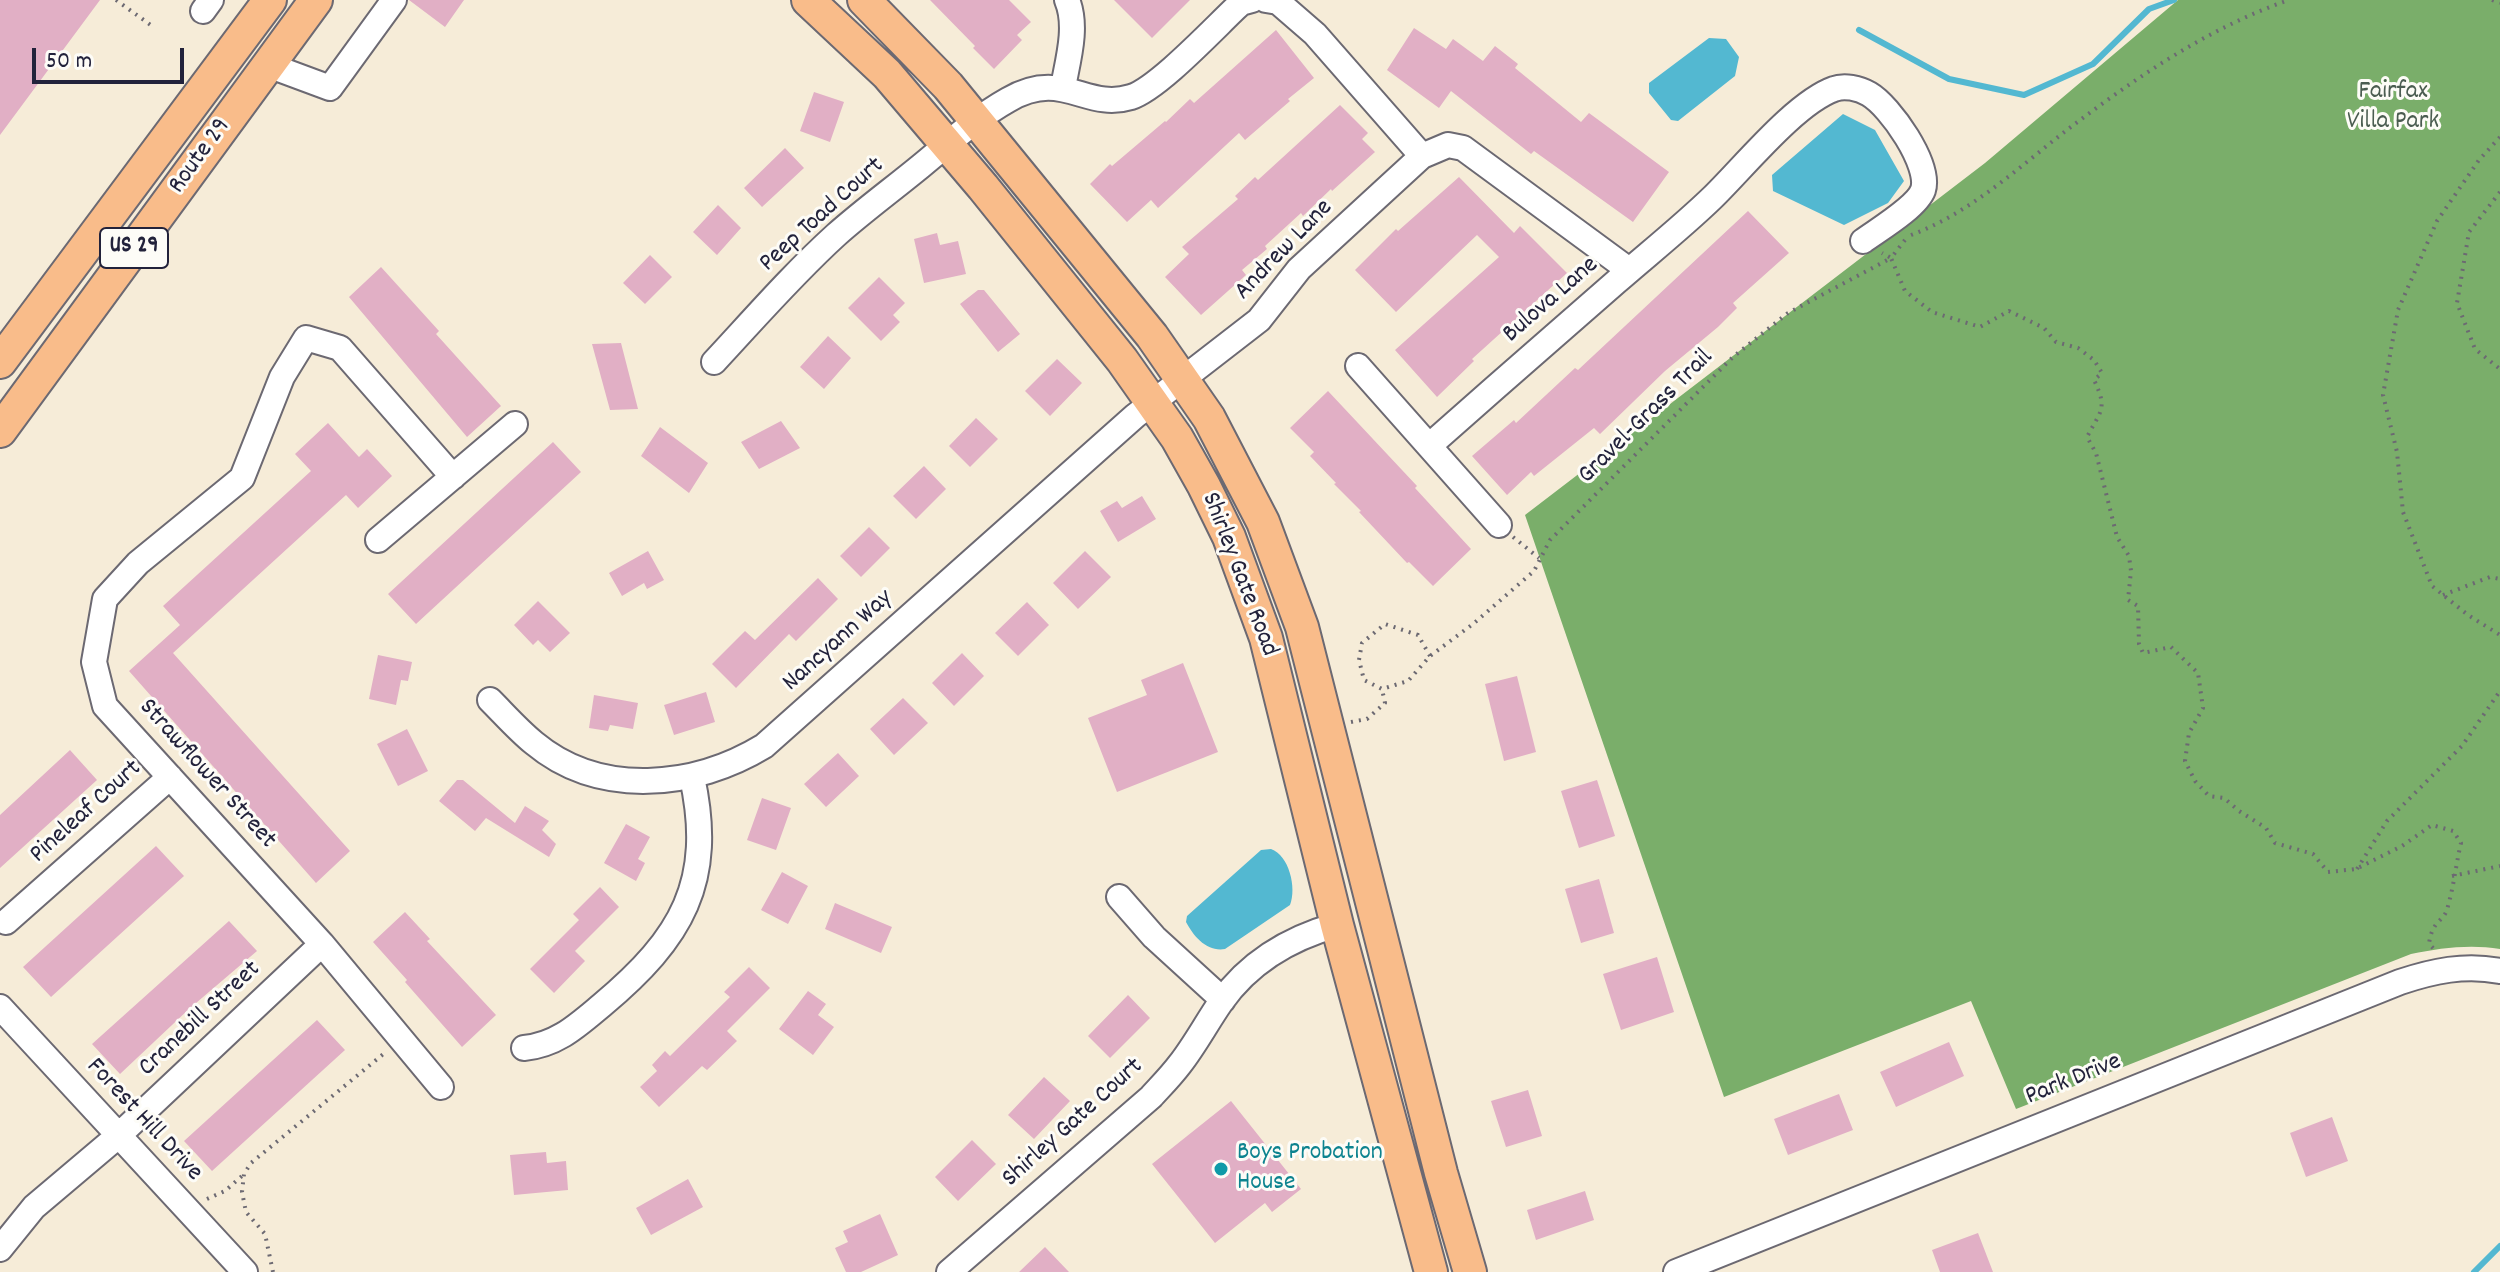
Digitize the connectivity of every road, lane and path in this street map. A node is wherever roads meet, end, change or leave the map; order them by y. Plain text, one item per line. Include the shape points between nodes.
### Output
1 (116, 0) edge
2 (270, 0) edge
3 (316, 0) edge
4 (394, 0) edge
5 (808, 0) edge
6 (864, 0) edge
7 (1067, 0) edge
8 (2289, 0) edge
9 (2492, 0) edge
10 (1249, 1) edge
11 (2500, 3) edge
12 (152, 26) dead end
13 (268, 65) junction
14 (1063, 87) junction
15 (977, 121) junction
16 (2500, 137) edge
17 (947, 145) junction
18 (1422, 156) junction
19 (2500, 192) edge
20 (1863, 241) joint
21 (1891, 258) junction
22 (1629, 270) junction
23 (0, 362) edge
24 (714, 362) dead end
25 (1358, 366) dead end
26 (2500, 369) edge
27 (1183, 378) junction
28 (1153, 402) junction
29 (515, 424) dead end
30 (0, 431) edge
31 (1429, 446) junction
32 (453, 477) junction
33 (1499, 525) joint
34 (378, 540) dead end
35 (1539, 558) junction
36 (2500, 579) edge
37 (2443, 595) junction
38 (2500, 635) edge
39 (1430, 656) junction
40 (1382, 689) junction
41 (2500, 691) edge
42 (490, 700) dead end
43 (1343, 723) dead end
44 (170, 777) junction
45 (692, 777) junction
46 (2500, 866) edge
47 (2356, 869) junction
48 (2452, 876) junction
49 (1119, 897) dead end
50 (6, 922) dead end
51 (1337, 925) junction
52 (322, 944) junction
53 (2466, 968) junction
54 (2500, 971) edge
55 (1223, 1000) junction
56 (0, 1007) edge
57 (401, 1039) junction
58 (524, 1048) dead end
59 (441, 1087) dead end
60 (118, 1136) junction
61 (244, 1174) junction
62 (182, 1205) junction
63 (0, 1249) edge
64 (245, 1272) edge
65 (273, 1272) edge
66 (949, 1272) edge
67 (1431, 1272) edge
68 (1470, 1272) edge
69 (1676, 1272) edge

1 - 12 path
2 - 23 main road, Route 29 / US 29
3 - 13 main road, Route 29 / US 29
4 - 13 street via 330,88
5 - 17 main road, Shirley Gate Road via 887,74
6 - 15 main road, Shirley Gate Road
7 - 14 street via 1071,41
8 - 21 path, Gravel-Grass Trail via 2202,39 2099,105 1988,191 1907,237
9 - 11 path
10 - 14 street via 1153,85 1131,97 1091,97
10 - 18 street via 1278,2 1315,34
13 - 30 main road, Route 29 / US 29
14 - 15 street, Peep Toad Court via 1027,90
15 - 17 street, Peep Toad Court
15 - 27 main road, Shirley Gate Road
16 - 37 path via 2437,221 2398,310 2383,395 2397,452 2403,512 2432,586
17 - 24 street, Peep Toad Court via 837,234
17 - 28 main road, Shirley Gate Road
18 - 22 street, Andrew Lane via 1448,145 1463,148
18 - 27 street, Andrew Lane via 1299,269 1259,320
19 - 26 path via 2469,232 2457,303 2475,349
20 - 21 path
20 - 22 street, Bulova Lane via 1923,192 1924,176 1921,161 1886,110 1870,94 1837,88 1817,97
21 - 35 path, Gravel-Grass Trail via 1788,313 1733,357 1550,540
21 - 47 path via 1905,291 1932,312 1980,327 2009,311 2094,360 2102,373 2094,380 2104,400 2087,437 2096,453 2117,537 2129,556 2128,600 2138,606 2139,644 2143,653 2171,647 2198,673 2203,708 2189,733 2185,761 2195,781 2209,796 2224,798 2266,828 2275,843 2313,854 2328,872
22 - 31 street, Bulova Lane
25 - 31 street
27 - 28 street, Nancyann Way
27 - 68 main road, Shirley Gate Road via 1257,509 1302,627
28 - 45 street, Nancyann Way via 764,746
28 - 51 main road, Shirley Gate Road via 1204,486 1250,591 1280,690
29 - 32 street
31 - 33 street
32 - 34 street
32 - 44 street, Strawflower Street via 340,348 306,338 282,377 242,478 138,563 105,599 94,662 105,706
33 - 35 path
35 - 39 path, Gravel-Grass Trail via 1534,571
36 - 37 path via 2490,577
37 - 38 path
39 - 40 path, Gravel-Grass Trail via 1408,681
39 - 40 path via 1418,635 1385,624 1362,643 1359,660 1364,680
40 - 43 path via 1385,703 1367,719
41 - 47 path via 2462,746 2387,821
42 - 45 street, Nancyann Way via 533,743 586,770 631,780
44 - 50 street, Pineleaf Court
44 - 52 street, Strawflower Street
45 - 58 street via 700,848 690,896 668,939 632,980 567,1034
46 - 48 path
47 - 48 path via 2432,825 2453,831 2461,843
48 - 53 path via 2448,910 2431,928 2429,944 2443,958
49 - 55 street
51 - 55 street, Shirley Gate Court via 1275,949
51 - 67 main road, Shirley Gate Road
52 - 57 street, Strawflower Street
52 - 60 street, Cranebill Street
53 - 54 street, Park Drive
53 - 69 street, Park Drive via 2426,974 2290,1024
55 - 66 street, Shirley Gate Court via 1151,1097
56 - 60 street, Forest Hill Drive
57 - 59 street, Strawflower Street
57 - 61 path
60 - 62 street, Forest Hill Drive
60 - 63 street, Cranebill Street via 34,1207
61 - 62 path via 225,1191
61 - 65 path via 246,1212 265,1234
62 - 64 street, Forest Hill Drive

